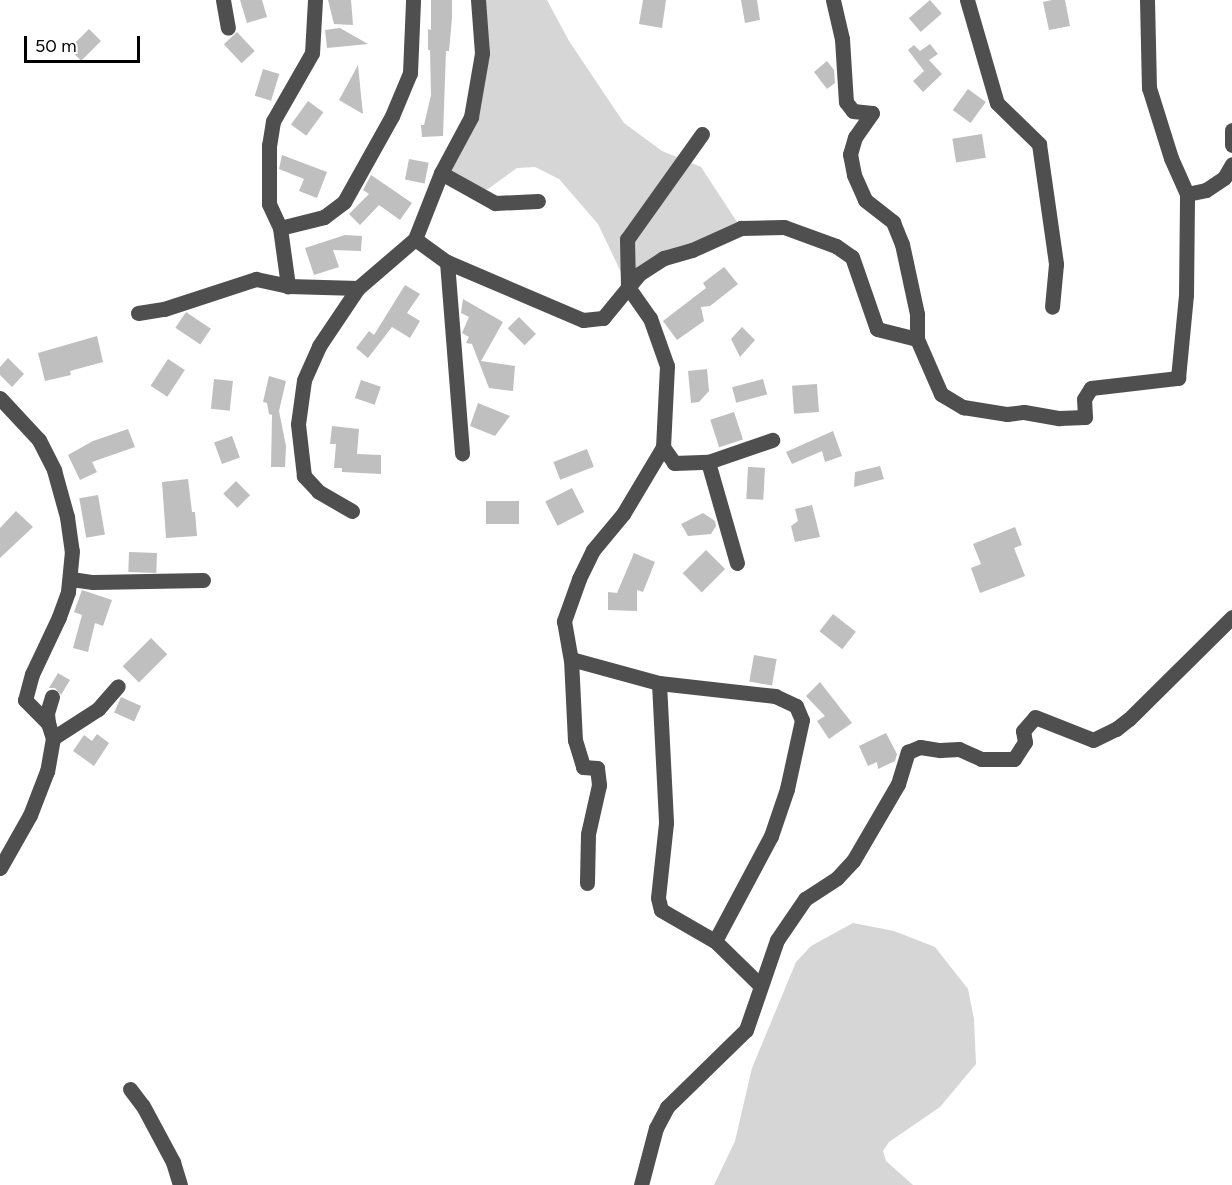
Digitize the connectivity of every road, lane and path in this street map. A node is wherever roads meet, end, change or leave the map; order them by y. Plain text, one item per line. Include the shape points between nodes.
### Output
1 (222, 0) edge
2 (315, 0) edge
3 (413, 0) edge
4 (478, 0) edge
5 (833, 0) edge
6 (967, 0) edge
7 (1147, 0) edge
8 (228, 28) dead end
9 (1232, 130) edge
10 (702, 134) dead end
11 (1232, 145) edge
12 (1232, 164) edge
13 (441, 173) junction
14 (1187, 194) junction
15 (538, 201) dead end
16 (280, 228) junction
17 (415, 239) junction
18 (447, 262) junction
19 (288, 286) junction
20 (628, 287) junction
21 (358, 288) junction
22 (1052, 307) dead end
23 (138, 313) dead end
24 (917, 339) junction
25 (0, 398) edge
26 (772, 440) dead end
27 (663, 447) junction
28 (462, 453) dead end
29 (708, 462) junction
30 (352, 511) dead end
31 (737, 563) dead end
32 (71, 579) junction
33 (203, 580) dead end
34 (1232, 617) edge
35 (571, 659) junction
36 (659, 683) junction
37 (118, 686) dead end
38 (52, 697) dead end
39 (50, 730) junction
40 (0, 868) edge
41 (587, 883) dead end
42 (715, 941) junction
43 (760, 985) junction
44 (130, 1089) dead end
45 (180, 1185) edge
46 (642, 1185) edge

1 - 8 street
2 - 16 street via 312,53 273,121 269,145 269,204
3 - 16 street via 410,73 392,116 344,202 324,217
4 - 13 street via 482,52 471,117
5 - 24 street via 842,39 846,102 853,111 872,113 855,137 850,154 854,176 865,200 893,222 902,244 917,314
6 - 22 street via 997,103 1039,144 1056,264
7 - 14 street via 1149,88
9 - 11 street
10 - 20 street via 627,239
12 - 14 street via 1224,178 1206,190
13 - 15 street via 495,203
13 - 17 street
14 - 24 street via 1186,295 1178,378 1091,388 1084,399 1085,417 1007,414 963,406 941,394
16 - 19 street
17 - 18 street
17 - 21 street
18 - 20 street via 583,320 603,318
18 - 28 street
19 - 21 street
19 - 23 street via 256,279 164,309
20 - 24 street via 650,266 741,228 784,227 836,246 852,258 877,329
20 - 27 street via 650,318 667,366
21 - 30 street via 319,346 304,380 298,424 304,476 318,492
25 - 32 street via 39,440 54,470 67,517
26 - 29 street
27 - 29 street via 674,463
27 - 35 street via 623,514 593,550 579,579 564,621
29 - 31 street
32 - 33 street
32 - 39 street via 25,700
34 - 43 street via 1129,718 1093,740 1035,717 1023,731 1025,742 1014,759 981,759 959,749 921,747 908,752 898,784 853,861 795,910 777,940
35 - 36 street
35 - 41 street via 575,740 583,767 597,768 599,784 588,834
36 - 42 street via 666,823 659,904 668,915
36 - 42 street via 775,696 796,706 801,720 787,789 771,836
37 - 39 street via 98,709
38 - 39 street via 47,713
39 - 40 street via 47,771 40,794
42 - 43 street
43 - 46 street via 746,1030 667,1107 656,1128
44 - 45 street via 173,1162

